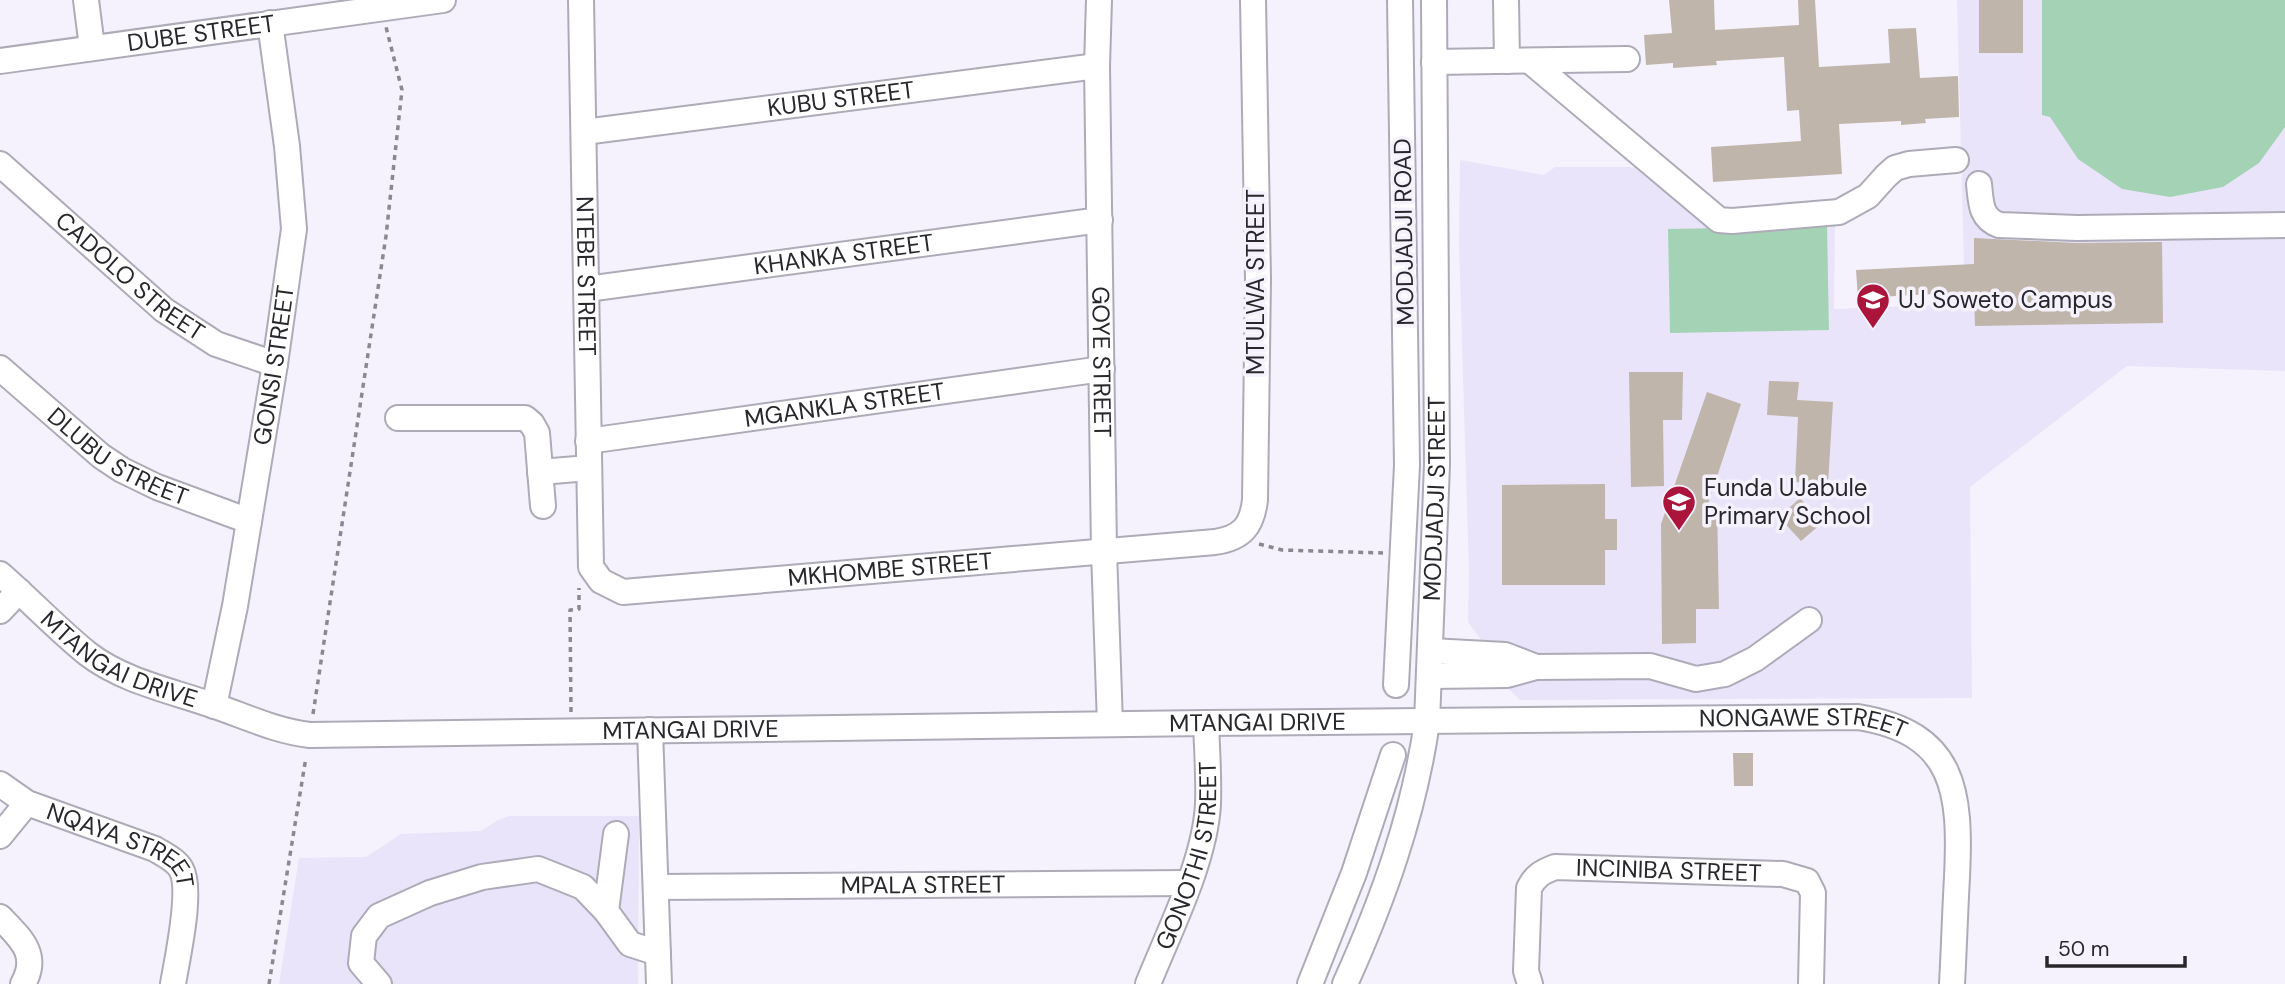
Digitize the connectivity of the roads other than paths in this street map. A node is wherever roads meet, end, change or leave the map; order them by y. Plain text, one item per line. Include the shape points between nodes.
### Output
1 (86, 0) edge
2 (443, 0) edge
3 (581, 0) edge
4 (1099, 0) edge
5 (1253, 0) edge
6 (1400, 0) edge
7 (1434, 0) edge
8 (1506, 0) edge
9 (270, 23) junction
10 (92, 47) junction
11 (1627, 59) dead end
12 (0, 61) edge
13 (1518, 61) junction
14 (1434, 62) junction
15 (1097, 66) junction
16 (584, 132) junction
17 (1956, 160) dead end
18 (0, 164) edge
19 (1979, 184) dead end
20 (1100, 220) junction
21 (2285, 225) edge
22 (587, 289) junction
23 (275, 364) junction
24 (0, 368) edge
25 (1102, 369) junction
26 (398, 418) dead end
27 (588, 440) junction
28 (1437, 464) junction
29 (1407, 465) junction
30 (589, 468) junction
31 (540, 472) junction
32 (542, 506) dead end
33 (249, 521) junction
34 (1227, 538) joint
35 (590, 551) joint
36 (1104, 551) junction
37 (0, 574) edge
38 (19, 591) junction
39 (0, 611) edge
40 (1809, 620) dead end
41 (1431, 651) junction
42 (1536, 667) junction
43 (1430, 676) junction
44 (1396, 685) dead end
45 (214, 706) junction
46 (1427, 722) junction
47 (1206, 723) junction
48 (1110, 724) junction
49 (650, 730) junction
50 (1393, 755) dead end
51 (0, 784) edge
52 (27, 803) junction
53 (616, 834) dead end
54 (0, 836) edge
55 (1354, 873) junction
56 (1189, 883) junction
57 (1385, 886) junction
58 (657, 887) junction
59 (606, 911) junction
60 (0, 917) edge
61 (658, 953) junction
62 (23, 984) edge
63 (173, 984) edge
64 (379, 984) edge
65 (659, 984) edge
66 (1148, 984) edge
67 (1310, 984) edge
68 (1345, 984) edge
69 (1530, 984) edge
70 (1811, 984) edge
71 (1952, 984) edge

1 - 10 street
2 - 9 street, DUBE STREET
3 - 16 street, NTEBE STREET
4 - 15 street, GOYE STREET
5 - 34 street, MTULWA STREET via 1258,279 1255,500 1248,524
6 - 29 street, MODJADJI ROAD
7 - 14 street, MODJADJI STREET
8 - 13 street
9 - 10 street, DUBE STREET
9 - 23 street, GONSI STREET via 294,229
10 - 12 street, DUBE STREET
11 - 13 street
13 - 14 street
13 - 17 street via 1719,220 1839,212 1868,196 1895,168
14 - 28 street, MODJADJI STREET
15 - 16 street, KUBU STREET
15 - 20 street, GOYE STREET
16 - 22 street, NTEBE STREET
18 - 23 street, CADOLO STREET via 174,317 216,344
19 - 21 street via 1985,216 2000,225
20 - 22 street, KHANKA STREET
20 - 25 street, GOYE STREET
22 - 27 street, NTEBE STREET
23 - 33 street, GONSI STREET
24 - 33 street, DLUBU STREET via 122,470
25 - 27 street, MGANKLA STREET
25 - 36 street, GOYE STREET
26 - 31 street via 525,418 537,433
27 - 30 street, NTEBE STREET
28 - 29 street
28 - 41 street, MODJADJI STREET
29 - 44 street, MODJADJI ROAD
30 - 31 street
30 - 35 street, NTEBE STREET
31 - 32 street
33 - 45 street, GONSI STREET
34 - 36 street, MKHOMBE STREET
35 - 36 street, MKHOMBE STREET via 596,576 623,592
36 - 48 street, GOYE STREET
37 - 38 street, MTANGAI DRIVE
38 - 39 street
38 - 45 street, MTANGAI DRIVE via 90,655 155,688
40 - 42 street via 1755,659 1725,674 1696,679 1650,666
41 - 42 street via 1505,655
41 - 43 street, MODJADJI STREET
42 - 43 street via 1507,675
43 - 46 street, MODJADJI STREET
45 - 49 street, MTANGAI DRIVE via 289,733 310,735
46 - 47 street, MTANGAI DRIVE
46 - 57 street, MODJADJI STREET via 1404,832
46 - 71 street, NONGAWE STREET via 1858,717 1908,731 1945,768 1957,807
47 - 48 street, MTANGAI DRIVE
47 - 56 street, GONOTHI STREET via 1208,806
48 - 49 street, MTANGAI DRIVE
49 - 58 street
50 - 55 street
51 - 52 street, NQAYA STREET
52 - 54 street
52 - 63 street, NQAYA STREET via 155,849 181,869 186,903
53 - 59 street
55 - 57 street
55 - 67 street
56 - 58 street, MPALA STREET
56 - 66 street, GONOTHI STREET
57 - 68 street, MODJADJI STREET
58 - 61 street
59 - 61 street via 630,944
59 - 64 street via 583,887 538,869 482,877 430,893 379,916 364,936 361,963
60 - 62 street via 28,951
61 - 65 street
69 - 70 street, INCINIBA STREET via 1526,971 1529,888 1533,879 1555,867 1783,874 1807,881 1813,892

